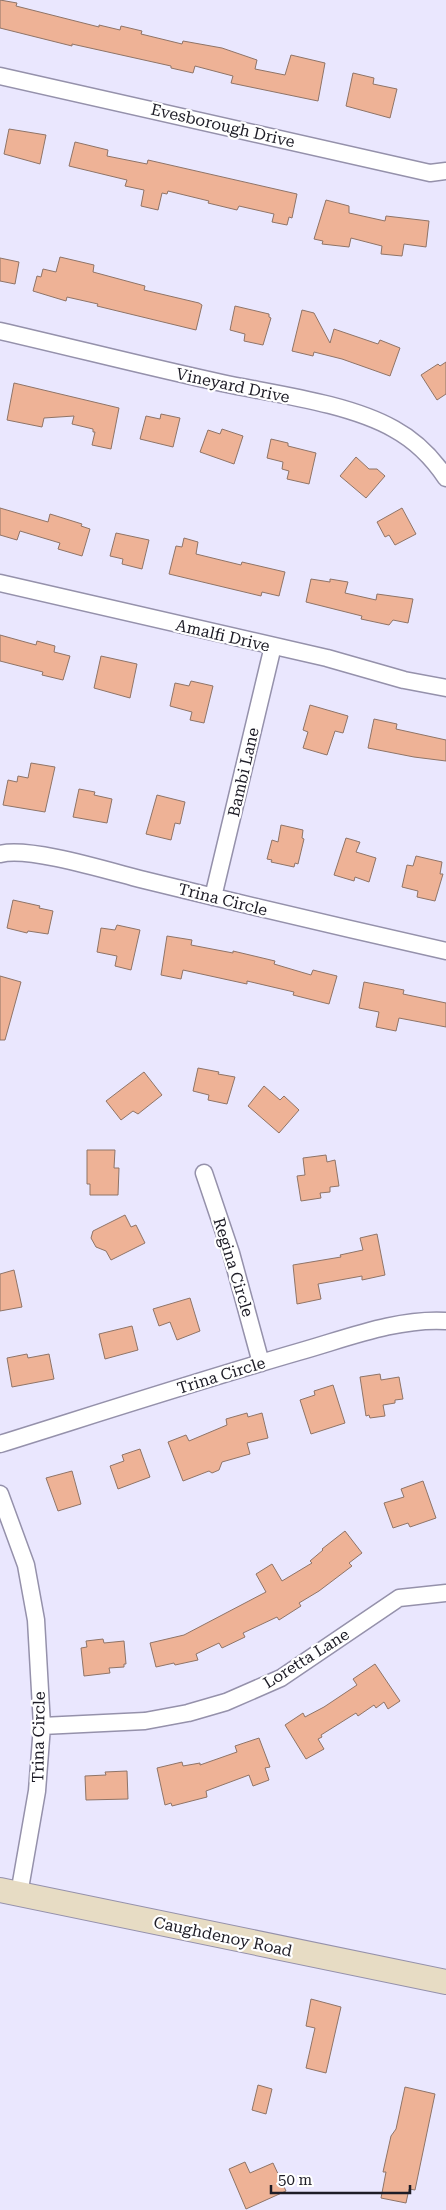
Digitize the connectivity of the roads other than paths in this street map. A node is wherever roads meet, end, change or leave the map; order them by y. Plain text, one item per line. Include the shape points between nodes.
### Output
1 (0, 76) edge
2 (446, 171) edge
3 (0, 331) edge
4 (440, 456) edge
5 (446, 478) edge
6 (0, 583) edge
7 (273, 646) junction
8 (445, 683) edge
9 (0, 854) edge
10 (213, 897) junction
11 (446, 951) edge
12 (204, 1173) dead end
13 (446, 1321) edge
14 (261, 1363) junction
15 (0, 1444) edge
16 (0, 1494) edge
17 (446, 1593) edge
18 (42, 1726) junction
19 (9, 1892) edge
20 (446, 1982) edge

1 - 2 street, Evesborough Drive via 430,173
3 - 4 street, Vineyard Drive via 342,408 393,428
4 - 5 street, Vineyard Drive
6 - 7 street, Amalfi Drive
7 - 8 street, Amalfi Drive via 404,680
7 - 10 street, Bambi Lane
9 - 10 street, Trina Circle via 10,851 62,860
10 - 11 street, Trina Circle
12 - 14 street, Regina Circle via 231,1253
13 - 14 street, Trina Circle via 381,1328
14 - 15 street, Trina Circle
16 - 18 street, Trina Circle via 26,1565 36,1620
17 - 18 street, Loretta Lane via 399,1598 281,1678 226,1702 145,1721
18 - 19 street, Trina Circle via 37,1791
19 - 20 street, Caughdenoy Road

